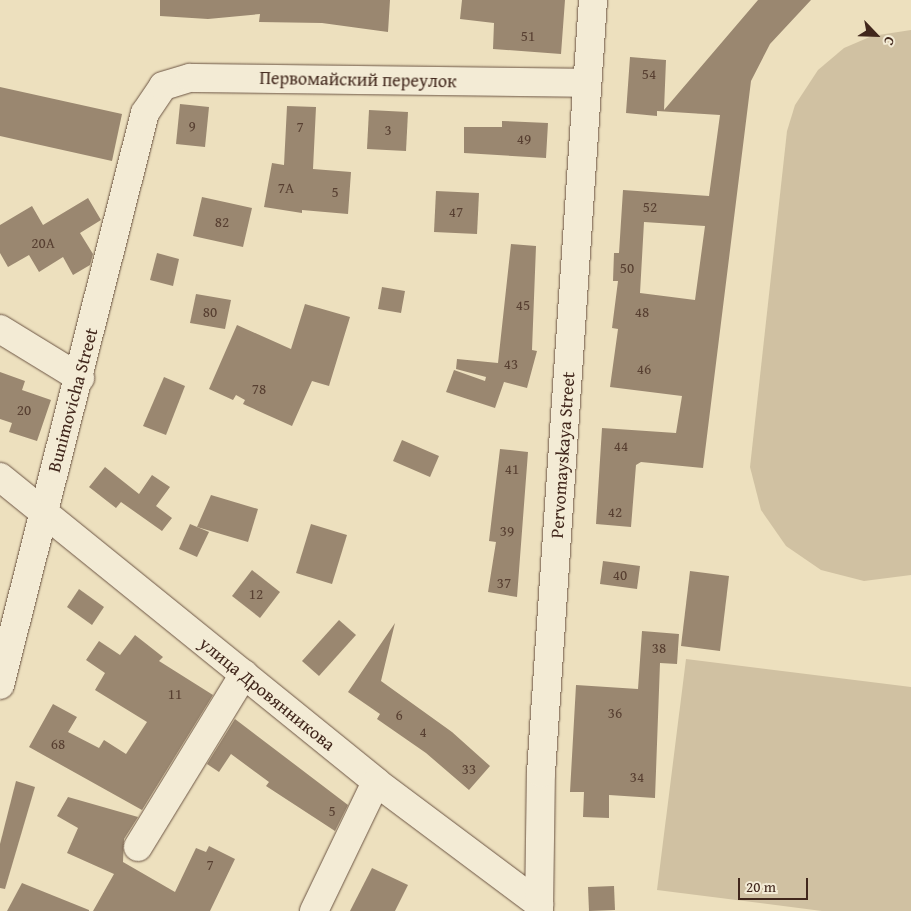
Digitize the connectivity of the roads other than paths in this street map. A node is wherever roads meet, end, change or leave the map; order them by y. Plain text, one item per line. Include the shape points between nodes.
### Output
1 (593, 0) edge
2 (586, 83) junction
3 (145, 114) joint
4 (0, 329) edge
5 (80, 378) junction
6 (0, 477) edge
7 (43, 511) junction
8 (244, 674) junction
9 (0, 685) edge
10 (376, 782) junction
11 (138, 847) dead end
12 (539, 908) edge
13 (314, 911) edge

1 - 2 street, Pervomayskaya Street
2 - 3 street, Первомайский переулок via 190,78 163,86
2 - 12 street, Pervomayskaya Street via 541,773
3 - 5 street, Bunimovicha Street
4 - 5 street
5 - 7 street, Bunimovicha Street
6 - 7 street, улица Дровянникова
7 - 8 street, улица Дровянникова
7 - 9 street, Bunimovicha Street
8 - 10 street, улица Дровянникова
8 - 11 street
10 - 12 street, улица Дровянникова
10 - 13 street

